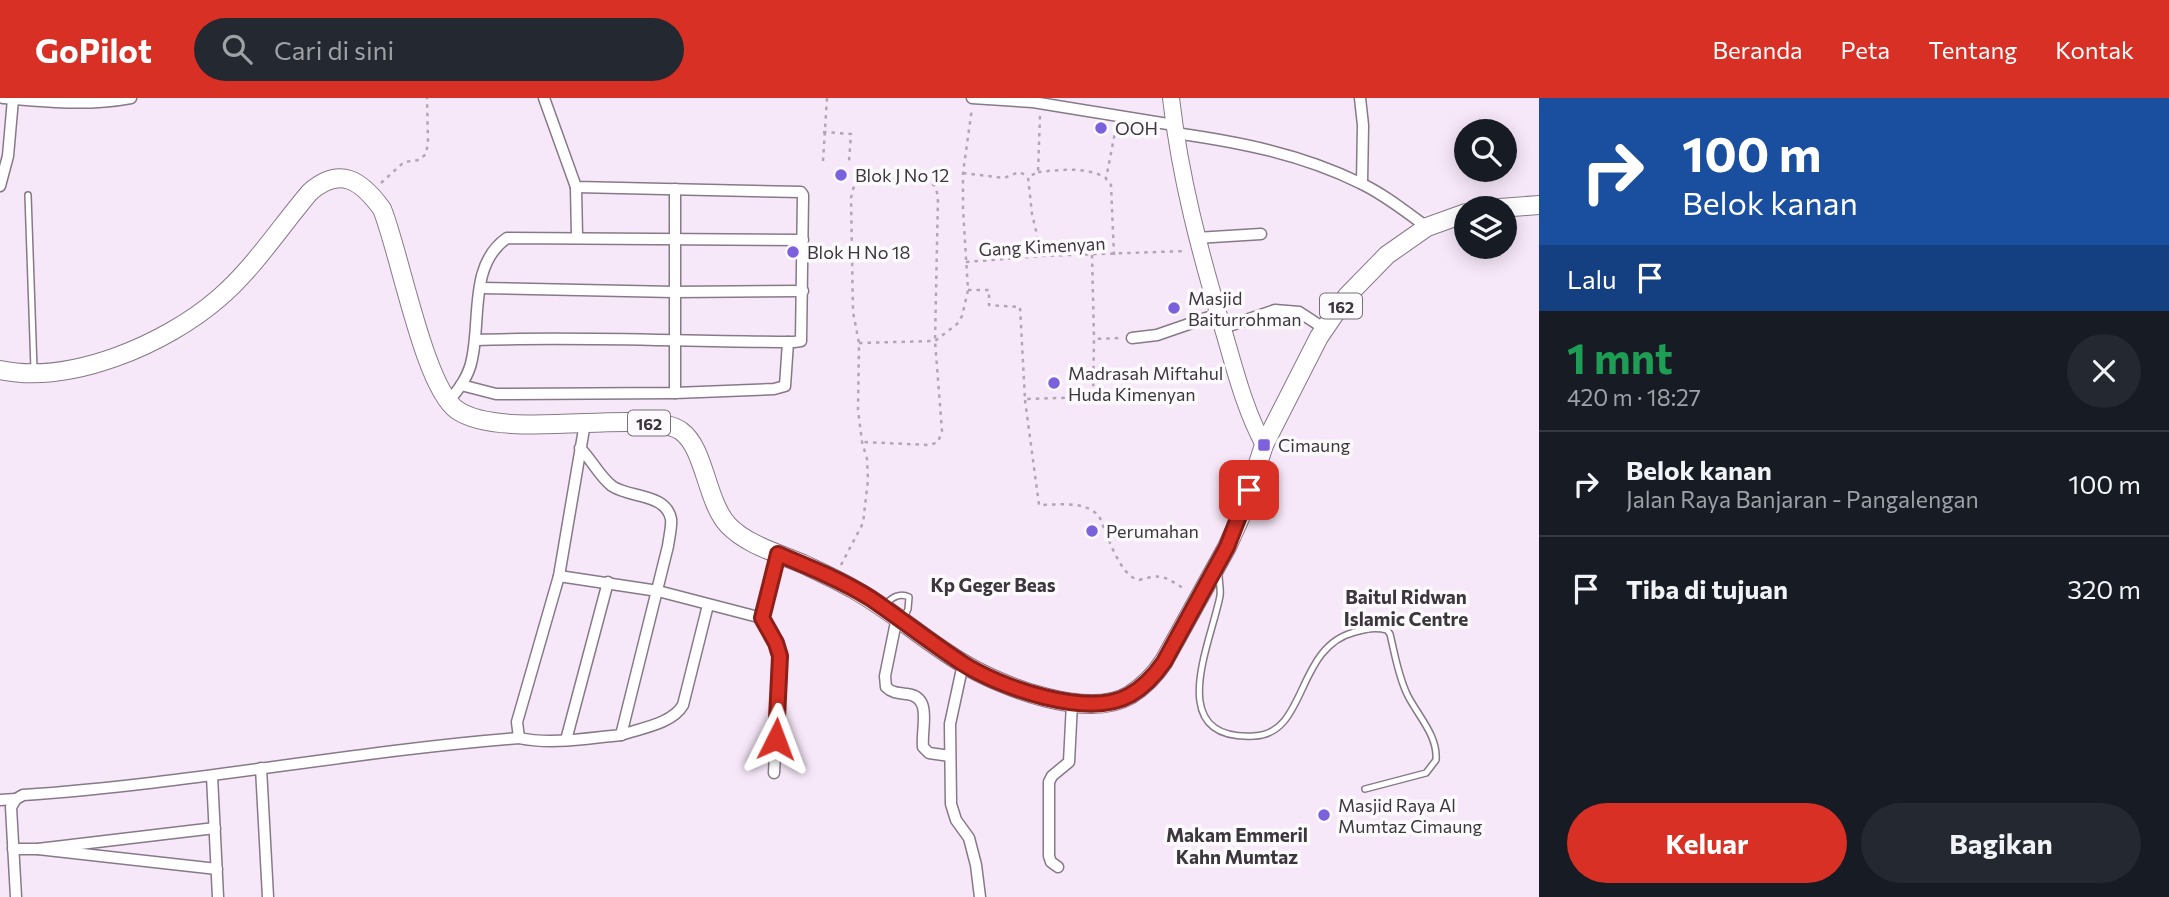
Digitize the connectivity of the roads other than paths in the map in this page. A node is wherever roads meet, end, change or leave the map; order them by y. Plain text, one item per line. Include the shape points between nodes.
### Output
1 (3, 98) edge
2 (131, 98) edge
3 (544, 98) edge
4 (973, 98) edge
5 (1171, 98) edge
6 (1360, 98) edge
7 (13, 99) edge
8 (1175, 129) junction
9 (1362, 183) junction
10 (0, 186) edge
11 (576, 187) junction
12 (675, 189) junction
13 (28, 195) dead end
14 (1539, 205) edge
15 (1517, 207) edge
16 (1454, 217) edge
17 (1427, 227) junction
18 (1261, 234) dead end
19 (578, 237) junction
20 (675, 240) junction
21 (803, 240) junction
22 (1197, 244) junction
23 (480, 288) junction
24 (803, 291) junction
25 (674, 292) junction
26 (1221, 321) junction
27 (1325, 328) junction
28 (1132, 338) road end
29 (476, 340) junction
30 (674, 342) junction
31 (788, 342) junction
32 (0, 370) edge
33 (35, 373) junction
34 (461, 385) junction
35 (675, 393) junction
36 (448, 402) junction
37 (585, 424) junction
38 (1264, 445) junction
39 (580, 449) junction
40 (778, 554) junction
41 (1217, 565) junction
42 (559, 576) junction
43 (608, 582) junction
44 (658, 591) junction
45 (708, 606) junction
46 (894, 615) junction
47 (762, 618) junction
48 (963, 664) junction
49 (1072, 703) junction
50 (621, 735) junction
51 (519, 738) junction
52 (566, 740) junction
53 (950, 756) junction
54 (261, 768) junction
55 (774, 773) dead end
56 (212, 776) junction
57 (1366, 789) dead end
58 (16, 799) junction
59 (0, 800) edge
60 (215, 828) junction
61 (13, 849) junction
62 (38, 849) junction
63 (1058, 867) dead end
64 (217, 869) junction
65 (16, 897) edge
66 (218, 897) edge
67 (268, 897) edge
68 (980, 897) edge

1 - 7 street
2 - 7 street via 72,103
3 - 11 street
4 - 8 street via 1041,103
5 - 8 street
6 - 9 street
7 - 10 street
8 - 9 street via 1266,148
8 - 22 street
9 - 17 street
11 - 12 street
11 - 19 street
12 - 20 street
12 - 21 street via 797,190 803,195
13 - 33 lane
14 - 15 main road
16 - 17 main road, 162
17 - 27 main road, 162 via 1364,277
18 - 22 street
19 - 20 street
19 - 23 street via 507,238 487,258
20 - 21 street
20 - 25 street
21 - 24 street
22 - 26 street
23 - 25 street
23 - 29 street
24 - 25 street
24 - 31 street via 800,341
25 - 30 street
26 - 27 street via 1275,310 1299,312
26 - 28 street
26 - 38 street via 1246,408
27 - 38 main road, 162
29 - 30 street
29 - 34 street
30 - 31 street
30 - 35 street
31 - 35 street via 785,386
32 - 33 main road
33 - 36 main road via 89,365 181,326 240,278 310,192 321,183 346,178 370,192 382,209 433,375
34 - 35 street via 496,394
34 - 36 street
36 - 37 main road, 162 via 474,418 493,423
37 - 39 street
37 - 40 main road, 162 via 638,422 682,431 728,525
38 - 41 main road, 162 via 1241,516
39 - 42 street
39 - 44 street via 614,487 665,507 671,519
40 - 46 main road, 162 via 834,578
40 - 47 street
41 - 49 main road, 162 via 1164,662 1148,681 1129,696
41 - 57 lane via 1221,592 1201,666 1199,697 1211,724 1226,734 1256,737 1275,731 1293,709 1325,648 1341,635 1371,627 1387,629 1407,695 1437,754 1426,773
42 - 43 street
42 - 51 street via 517,722
43 - 44 street
43 - 52 street
44 - 45 street
44 - 50 street
45 - 47 street
45 - 50 street via 678,713
46 - 48 main road, 162
46 - 53 street via 886,687 921,699 923,747 929,753
47 - 55 street via 780,656
48 - 49 main road, 162 via 1024,692
48 - 53 street via 952,709
49 - 63 street via 1069,762 1049,782 1049,856
50 - 52 street
51 - 52 street
51 - 54 street
53 - 68 street via 952,813 969,838
54 - 56 street
54 - 67 street
56 - 58 street
56 - 60 street
58 - 59 street
58 - 61 street via 10,807
60 - 62 street
60 - 64 street
61 - 62 street
61 - 65 street
62 - 64 street
64 - 66 street

